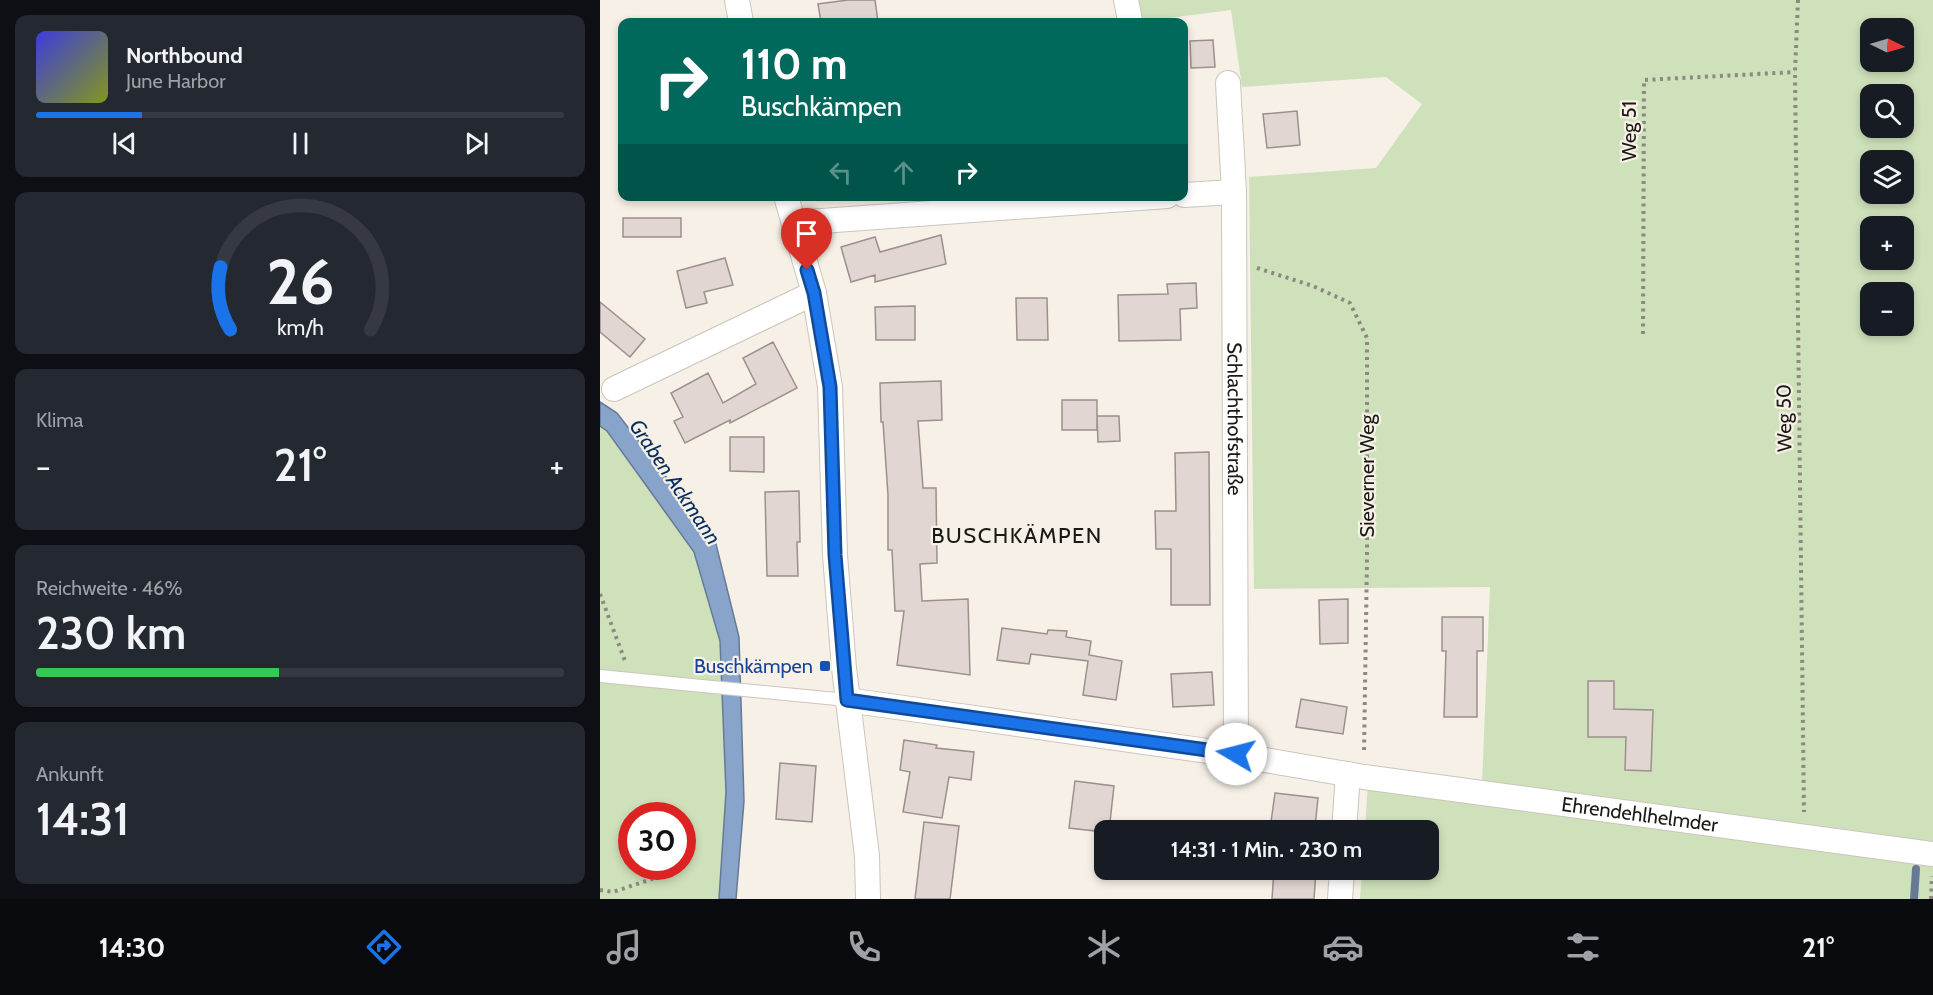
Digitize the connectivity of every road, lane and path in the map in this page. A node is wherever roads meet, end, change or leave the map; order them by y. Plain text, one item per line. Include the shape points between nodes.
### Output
1 (737, 0) edge
2 (1798, 0) edge
3 (740, 18) edge
4 (1795, 72) junction
5 (1228, 83) dead end
6 (1234, 192) junction
7 (1188, 195) edge
8 (787, 201) edge
9 (1100, 201) edge
10 (794, 224) junction
11 (1233, 260) junction
12 (814, 293) junction
13 (1643, 334) dead end
14 (614, 389) dead end
15 (600, 594) edge
16 (600, 676) edge
17 (632, 679) junction
18 (847, 700) junction
19 (1236, 754) junction
20 (1356, 775) junction
21 (1346, 820) edge
22 (1804, 836) junction
23 (1933, 854) edge
24 (649, 880) edge
25 (1341, 880) edge
26 (600, 890) edge
27 (868, 899) edge
28 (1340, 899) edge

1 - 3 street
2 - 4 path, Weg 50
4 - 13 path, Weg 51 via 1644,80
4 - 22 path, Weg 50
5 - 6 street, Schlachthofstraße
6 - 7 street
6 - 11 street, Schlachthofstraße
8 - 10 street
9 - 10 street
10 - 12 street
11 - 19 street, Schlachthofstraße
11 - 20 path, Sieverner Weg via 1313,286 1350,303 1367,338 1367,558
12 - 14 street
12 - 18 street via 830,387 835,555
15 - 17 path
16 - 17 lane
17 - 18 lane
18 - 19 street, Ehrendehlhelmder
18 - 27 street via 867,856
19 - 20 street, Ehrendehlhelmder
20 - 21 street
20 - 22 street, Ehrendehlhelmder
22 - 23 street, Ehrendehlhelmder
24 - 26 path via 613,892
25 - 28 street

